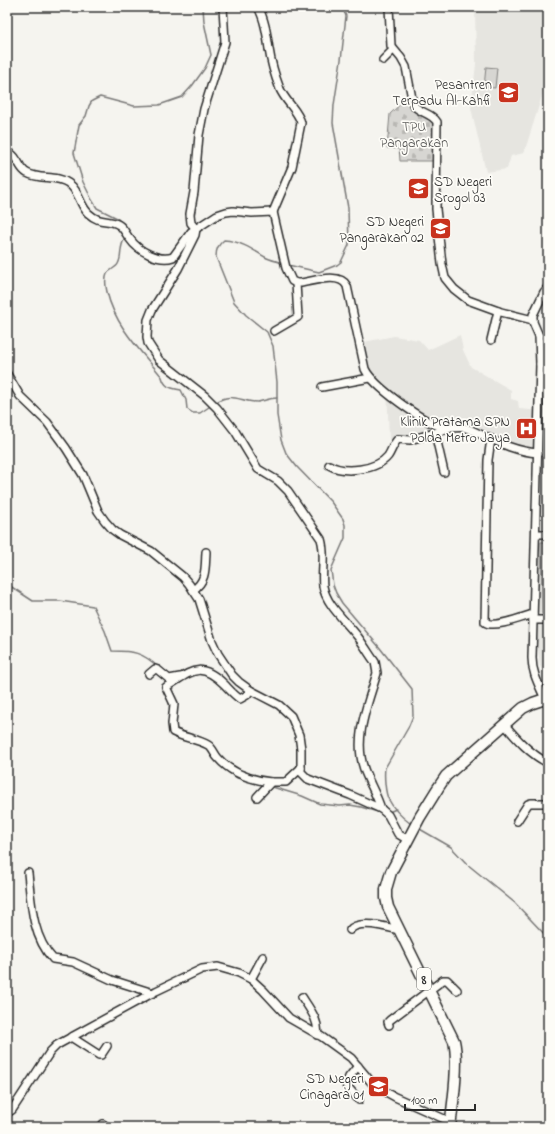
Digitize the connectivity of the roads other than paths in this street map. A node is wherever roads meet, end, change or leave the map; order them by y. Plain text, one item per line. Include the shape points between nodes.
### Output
1 (223, 7) edge
2 (258, 7) edge
3 (389, 7) edge
4 (393, 50) junction
5 (383, 60) dead end
6 (7, 151) edge
7 (273, 212) junction
8 (196, 229) junction
9 (296, 283) junction
10 (548, 287) edge
11 (498, 311) junction
12 (532, 320) junction
13 (274, 331) dead end
14 (491, 340) dead end
15 (540, 364) junction
16 (548, 364) edge
17 (7, 374) edge
18 (370, 378) junction
19 (322, 387) dead end
20 (452, 428) junction
21 (435, 433) junction
22 (491, 439) junction
23 (538, 452) junction
24 (329, 465) dead end
25 (444, 472) dead end
26 (536, 534) junction
27 (548, 534) edge
28 (206, 552) dead end
29 (193, 590) junction
30 (533, 617) junction
31 (548, 620) edge
32 (149, 674) dead end
33 (182, 676) junction
34 (250, 690) junction
35 (547, 698) edge
36 (504, 724) junction
37 (548, 763) edge
38 (301, 768) junction
39 (270, 784) junction
40 (257, 797) dead end
41 (548, 803) edge
42 (381, 809) junction
43 (517, 821) dead end
44 (408, 839) junction
45 (28, 873) dead end
46 (350, 930) dead end
47 (399, 930) junction
48 (263, 958) dead end
49 (251, 979) junction
50 (429, 990) junction
51 (457, 990) dead end
52 (153, 993) junction
53 (302, 997) dead end
54 (389, 1024) dead end
55 (317, 1035) junction
56 (72, 1037) junction
57 (107, 1046) dead end
58 (358, 1066) junction
59 (359, 1100) dead end
60 (7, 1113) edge
61 (451, 1124) edge

1 - 8 street via 225,42 204,109 199,135 190,214 191,223
2 - 7 street via 265,25 271,60 280,88 301,123 292,167
3 - 4 street via 390,43
4 - 5 street
4 - 11 street via 404,62 414,107 438,122 436,209 445,278 468,300
6 - 8 street via 16,158 27,174 68,183 91,216 119,225 132,242 152,255 173,257
7 - 8 street via 226,212
7 - 9 street via 286,268 290,278
8 - 42 street via 178,269 152,310 146,337 159,360 193,386 216,408 235,431 258,469 278,481 288,491 321,539 324,586 329,601 375,662 377,673 362,726 360,745 364,769
9 - 13 street via 298,317
9 - 18 street via 334,278 345,282 365,369
10 - 12 street
11 - 12 street
11 - 14 street
12 - 15 street via 539,336
15 - 16 street
15 - 23 street
17 - 29 street via 20,396 47,422 66,448 83,475 98,511 105,521 113,530 155,554
18 - 19 street
18 - 20 street via 425,421 444,428
20 - 21 street
20 - 22 street via 465,427
21 - 24 street via 410,440 398,439 382,461 359,470 344,470
21 - 25 street
22 - 23 street via 513,449
22 - 30 street via 488,460 485,622 496,624
23 - 26 street
26 - 27 street
26 - 30 street
28 - 29 street via 203,581
29 - 34 street via 202,607 218,654 232,675
30 - 31 street
30 - 35 street via 532,665
32 - 33 street via 155,669 169,679
33 - 34 street via 201,669 210,673 238,698 243,698
33 - 39 street via 166,687 174,704 173,732 209,746 222,762 248,777
34 - 38 street via 279,706 291,716 299,735
35 - 36 highway, 8 via 528,705
36 - 37 street via 524,746
36 - 44 highway, 8 via 446,776
38 - 39 street via 286,782
38 - 42 street via 301,772 308,779
39 - 40 street
41 - 43 street via 528,804
42 - 44 street via 388,815 398,834
44 - 47 highway, 8 via 386,889 388,907
45 - 52 street via 30,897 40,941 53,959 73,962 112,980
46 - 47 street via 356,925 371,925
47 - 50 highway, 8
48 - 49 street
49 - 52 street via 230,969 208,967
49 - 55 street via 289,1018
50 - 51 street via 446,980
50 - 54 street via 390,1020
50 - 61 highway, 8 via 455,1046
52 - 56 street
53 - 55 street via 315,1018
55 - 58 street via 351,1058
56 - 57 street via 99,1055
56 - 60 street via 50,1052 12,1110
58 - 59 street via 348,1077 346,1085
58 - 61 street via 372,1083 384,1091

